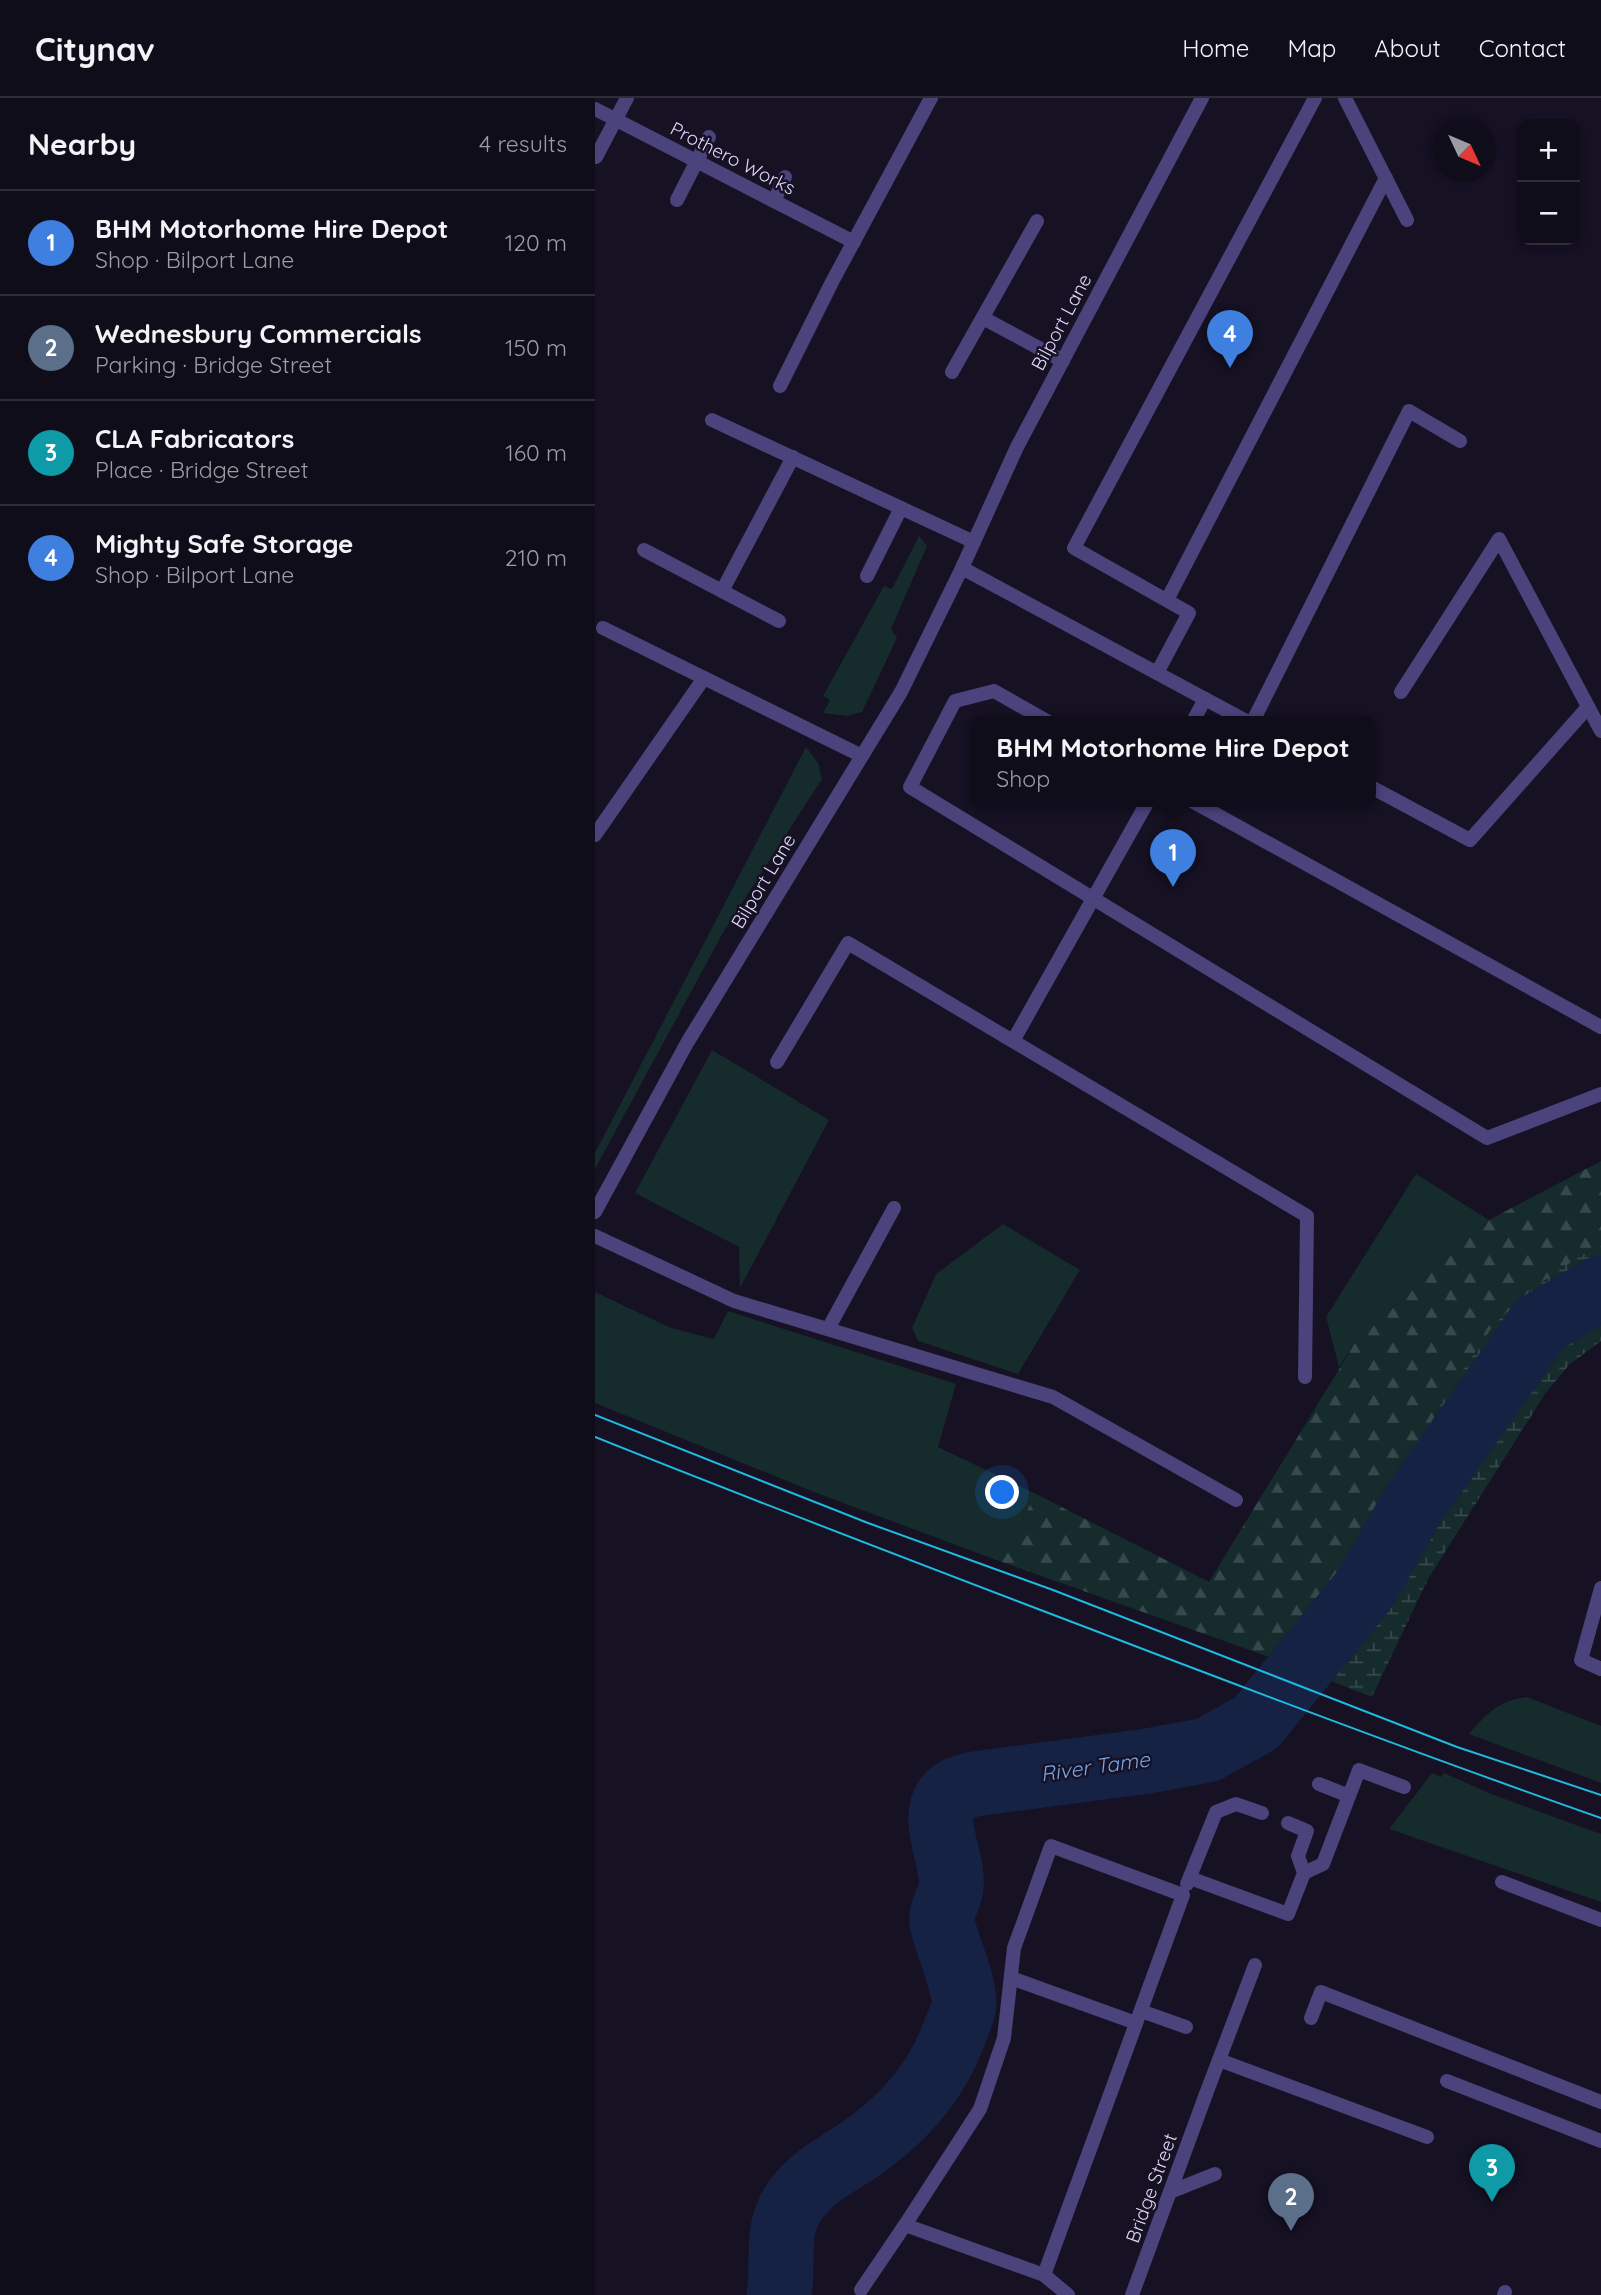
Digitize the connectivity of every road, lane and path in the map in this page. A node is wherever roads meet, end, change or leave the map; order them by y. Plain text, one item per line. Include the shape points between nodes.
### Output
1 (627, 98) edge
2 (931, 98) edge
3 (1202, 98) edge
4 (1315, 98) edge
5 (1345, 98) edge
6 (595, 109) edge
7 (615, 119) junction
8 (709, 137) dead end
9 (596, 157) edge
10 (696, 161) junction
11 (785, 177) dead end
12 (1386, 178) junction
13 (677, 200) dead end
14 (774, 201) junction
15 (1407, 220) dead end
16 (1037, 221) dead end
17 (854, 242) junction
18 (983, 318) junction
19 (1063, 361) junction
20 (952, 372) dead end
21 (781, 386) dead end
22 (712, 420) dead end
23 (1460, 441) dead end
24 (793, 457) junction
25 (901, 508) junction
26 (974, 542) junction
27 (644, 550) dead end
28 (962, 568) junction
29 (867, 576) dead end
30 (722, 591) junction
31 (1167, 600) junction
32 (779, 621) dead end
33 (603, 628) dead end
34 (1157, 673) junction
35 (704, 678) junction
36 (1401, 692) dead end
37 (1205, 699) junction
38 (1588, 707) junction
39 (1038, 716) edge
40 (1196, 716) edge
41 (1237, 716) edge
42 (1256, 716) edge
43 (1601, 731) edge
44 (862, 755) junction
45 (1376, 790) edge
46 (1145, 807) edge
47 (1203, 807) edge
48 (595, 835) edge
49 (1093, 899) junction
50 (1601, 1027) edge
51 (1013, 1041) junction
52 (777, 1062) dead end
53 (1601, 1094) edge
54 (894, 1208) dead end
55 (595, 1212) edge
56 (595, 1236) edge
57 (828, 1329) junction
58 (1305, 1377) dead end
59 (1236, 1500) dead end
60 (1601, 1588) edge
61 (1601, 1669) edge
62 (1319, 1784) dead end
63 (1404, 1787) dead end
64 (1349, 1796) junction
65 (1262, 1813) dead end
66 (1288, 1823) dead end
67 (1304, 1873) junction
68 (1190, 1878) junction
69 (1503, 1882) dead end
70 (1183, 1895) junction
71 (1601, 1920) edge
72 (1255, 1965) dead end
73 (1011, 1978) junction
74 (1139, 2017) junction
75 (1311, 2018) dead end
76 (1186, 2027) dead end
77 (1511, 2049) dead end
78 (1219, 2060) junction
79 (1505, 2064) junction
80 (1447, 2081) dead end
81 (1601, 2102) edge
82 (1427, 2137) dead end
83 (1601, 2141) edge
84 (1215, 2174) dead end
85 (1170, 2192) junction
86 (905, 2225) junction
87 (1044, 2275) junction
88 (861, 2290) dead end
89 (1068, 2295) edge
90 (1132, 2295) edge

1 - 7 street
2 - 17 street
3 - 19 street, Bilport Lane
4 - 31 street via 1074,548
5 - 12 street
6 - 7 street, Prothero Works
7 - 9 street
7 - 10 street, Prothero Works
8 - 10 street
10 - 13 street
10 - 14 street, Prothero Works
11 - 14 street
12 - 15 street
12 - 31 street
14 - 17 street, Prothero Works
16 - 18 street
17 - 21 street
18 - 19 street
18 - 20 street
19 - 26 street, Bilport Lane
22 - 24 street
23 - 42 street via 1409,411
24 - 25 street
24 - 30 street
25 - 26 street
25 - 29 street
26 - 28 street, Bilport Lane
27 - 30 street
28 - 34 street
28 - 44 street, Bilport Lane via 901,692
30 - 32 street
31 - 34 street via 1189,613
33 - 35 street
34 - 37 street
35 - 44 street
35 - 48 street
36 - 38 street via 1499,539
37 - 40 street
37 - 41 street
38 - 43 street
38 - 45 street via 1470,840
39 - 49 street via 994,691 955,701 910,787
44 - 55 street, Bilport Lane via 687,1043
46 - 49 street
47 - 50 street
49 - 51 street
49 - 53 street via 1487,1138
51 - 52 street via 848,943
51 - 58 street via 1307,1216
54 - 57 street
56 - 57 street via 734,1301
57 - 59 street via 1053,1397
60 - 61 street via 1581,1660
62 - 64 street
63 - 64 street via 1359,1770
64 - 67 street via 1323,1864
65 - 68 street via 1236,1804 1216,1812
66 - 67 street via 1307,1830 1299,1856
67 - 68 street via 1288,1914
68 - 70 street
69 - 71 street
70 - 73 street via 1051,1846 1014,1948
70 - 74 street
72 - 78 street, Bridge Street
73 - 74 street
73 - 86 street via 1004,2038 980,2109
74 - 76 street
74 - 87 street
75 - 79 street via 1321,1992
77 - 79 street
78 - 82 street
78 - 85 street, Bridge Street
79 - 81 street
80 - 83 street
84 - 85 street
85 - 90 street, Bridge Street
86 - 87 street
86 - 88 street
87 - 89 street

